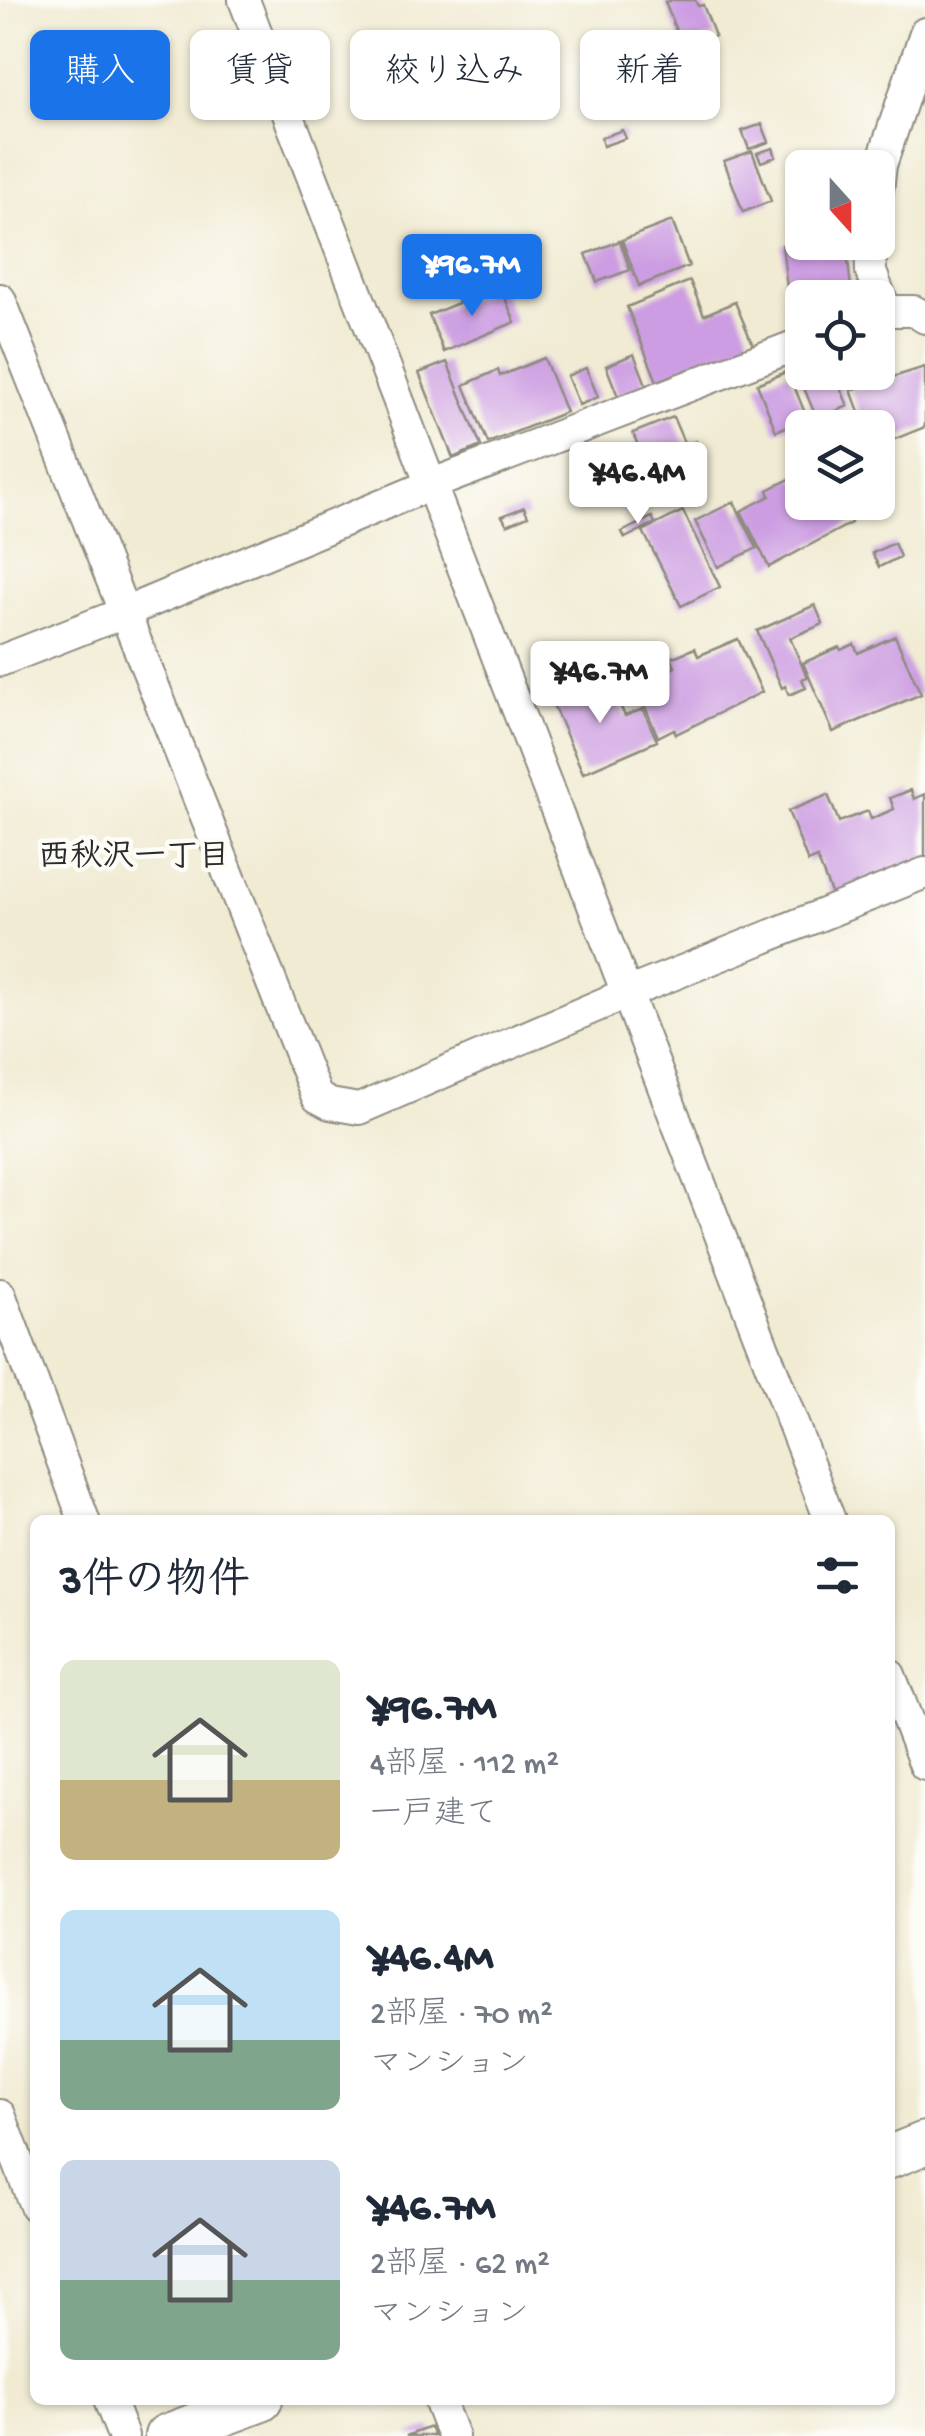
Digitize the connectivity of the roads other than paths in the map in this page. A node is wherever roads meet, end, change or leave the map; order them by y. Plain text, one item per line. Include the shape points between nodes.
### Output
1 (244, 0) edge
2 (925, 33) edge
3 (886, 150) edge
4 (0, 299) edge
5 (895, 312) edge
6 (925, 318) edge
7 (785, 349) edge
8 (430, 484) junction
9 (123, 613) junction
10 (0, 661) edge
11 (925, 873) edge
12 (625, 994) junction
13 (0, 1294) edge
14 (82, 1515) edge
15 (828, 1515) edge
16 (895, 1688) edge
17 (925, 1765) edge
18 (0, 2115) edge
19 (925, 2143) edge
20 (895, 2155) edge
21 (30, 2193) edge
22 (111, 2405) edge
23 (248, 2405) edge
24 (441, 2405) edge
25 (123, 2436) edge
26 (166, 2436) edge
27 (453, 2436) edge

1 - 8 street
2 - 3 street
4 - 9 street
5 - 6 street
7 - 8 street
8 - 9 street
8 - 12 street
9 - 10 street
9 - 12 street via 316,1097 360,1109
11 - 12 street
12 - 15 street
13 - 14 street
16 - 17 street
18 - 21 street
19 - 20 street
22 - 25 street
23 - 26 street
24 - 27 street

